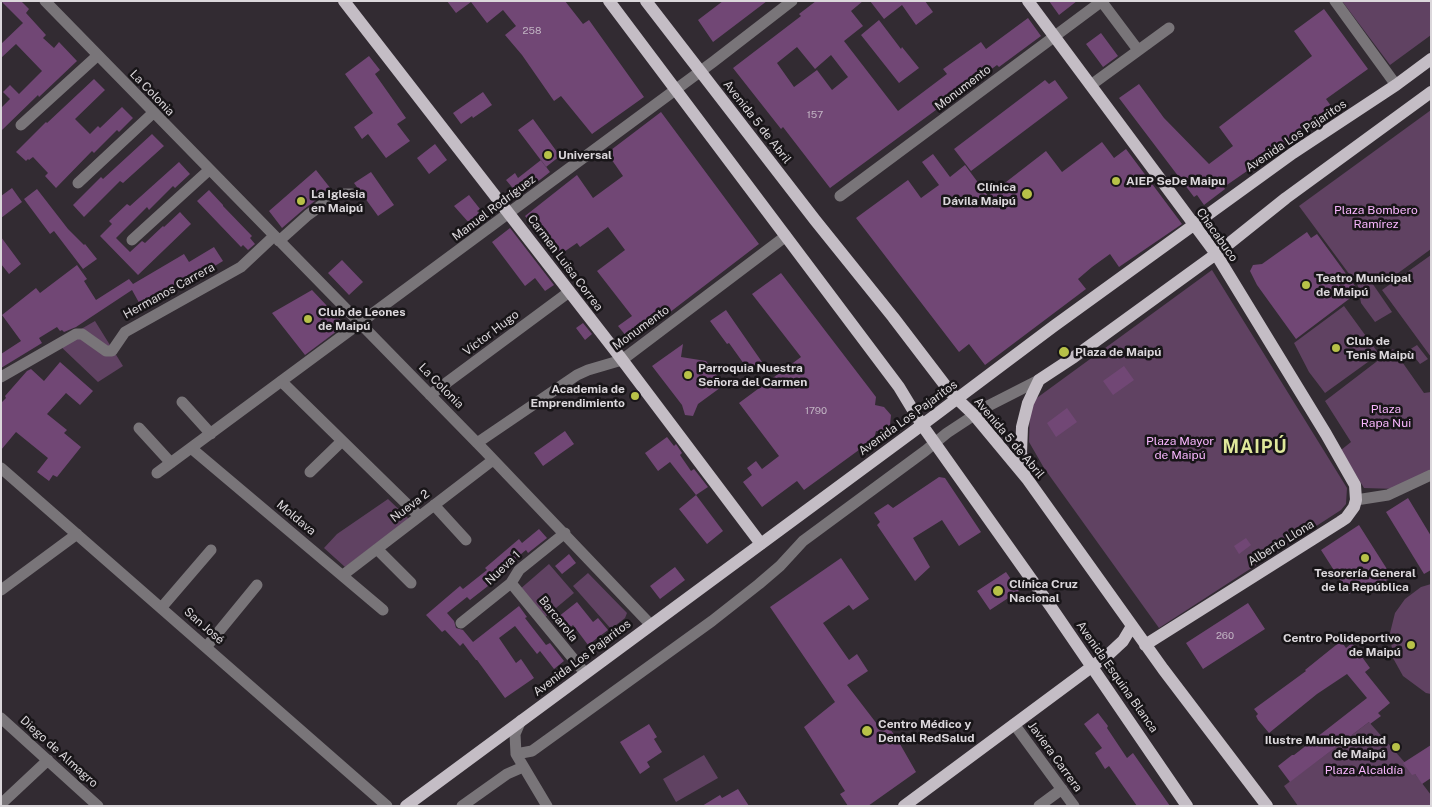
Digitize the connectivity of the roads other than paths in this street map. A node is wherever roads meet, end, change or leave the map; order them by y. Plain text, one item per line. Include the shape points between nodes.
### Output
1 (44, 1) edge
2 (344, 1) edge
3 (609, 1) edge
4 (646, 1) edge
5 (792, 1) edge
6 (1028, 1) edge
7 (1335, 1) edge
8 (1102, 2) edge
9 (1169, 28) dead end
10 (1055, 37) junction
11 (1138, 50) junction
12 (97, 56) junction
13 (1431, 59) edge
14 (700, 72) junction
15 (1091, 85) junction
16 (1396, 85) junction
17 (676, 89) junction
18 (1431, 92) edge
19 (153, 113) junction
20 (22, 125) dead end
21 (209, 170) junction
22 (78, 183) dead end
23 (352, 194) dead end
24 (840, 196) dead end
25 (509, 214) junction
26 (1194, 224) junction
27 (786, 236) junction
28 (277, 239) junction
29 (132, 240) dead end
30 (1216, 254) junction
31 (569, 292) junction
32 (360, 324) junction
33 (622, 360) junction
34 (1, 377) edge
35 (1039, 380) junction
36 (281, 381) junction
37 (430, 395) junction
38 (957, 399) junction
39 (182, 402) dead end
40 (974, 415) junction
41 (922, 425) junction
42 (139, 428) dead end
43 (210, 434) junction
44 (342, 441) junction
45 (478, 443) junction
46 (936, 444) junction
47 (191, 448) junction
48 (494, 460) junction
49 (171, 463) junction
50 (1, 468) edge
51 (310, 472) dead end
52 (157, 473) dead end
53 (1431, 475) edge
54 (1028, 480) junction
55 (1356, 500) junction
56 (434, 505) junction
57 (419, 516) junction
58 (565, 533) junction
59 (77, 534) junction
60 (466, 540) dead end
61 (761, 544) junction
62 (377, 549) junction
63 (211, 550) dead end
64 (343, 575) junction
65 (411, 583) dead end
66 (511, 583) junction
67 (258, 585) dead end
68 (1, 590) edge
69 (162, 607) junction
70 (383, 610) dead end
71 (461, 623) dead end
72 (650, 624) junction
73 (1132, 626) junction
74 (206, 646) junction
75 (1145, 646) junction
76 (1093, 666) junction
77 (585, 673) junction
78 (522, 720) junction
79 (2, 722) edge
80 (1014, 724) junction
81 (516, 754) junction
82 (48, 760) junction
83 (523, 767) junction
84 (1062, 789) junction
85 (1, 804) edge
86 (1071, 805) edge
87 (98, 806) edge
88 (387, 806) edge
89 (406, 806) edge
90 (462, 806) edge
91 (546, 806) edge
92 (904, 806) edge
93 (1039, 806) edge
94 (1187, 806) edge
95 (1267, 806) edge

1 - 12 street, La Colonia
2 - 25 main road, Carmen Luisa Correa
3 - 17 main road
4 - 14 main road, Avenida 5 de Abril
5 - 14 street, Manuel Rodríguez
6 - 10 main road, Chacabuco
7 - 16 street
8 - 10 street, Monumento
8 - 11 street
9 - 11 street
10 - 15 main road, Chacabuco
10 - 24 street, Monumento
11 - 15 street
12 - 19 street, La Colonia
12 - 20 street
13 - 16 main road, Avenida Los Pajaritos
14 - 17 street, Manuel Rodríguez
14 - 38 main road, Avenida 5 de Abril
15 - 26 main road, Chacabuco
16 - 26 main road, Avenida Los Pajaritos
17 - 25 street, Manuel Rodríguez
17 - 27 main road
18 - 30 main road via 1286,198
19 - 21 street, La Colonia
19 - 22 street
21 - 28 street, La Colonia
21 - 29 street
23 - 28 street via 334,196
25 - 31 main road, Carmen Luisa Correa
25 - 32 street, Manuel Rodríguez
26 - 30 main road, Chacabuco
26 - 38 main road, Avenida Los Pajaritos
27 - 33 street, Monumento
27 - 41 main road via 899,387
28 - 32 street, La Colonia
28 - 34 street, Hermanos Carrera via 241,267 125,332 112,351 106,351 82,334 76,334
30 - 35 main road
30 - 55 main road, Chacabuco via 1352,478
31 - 33 main road, Carmen Luisa Correa
31 - 37 street, Víctor Hugo
32 - 36 street, Manuel Rodríguez
32 - 37 street, La Colonia
33 - 45 street, Monumento via 577,375
33 - 61 main road, Carmen Luisa Correa
35 - 40 street
35 - 54 main road via 1028,403 1022,427 1021,454
36 - 43 street, Manuel Rodríguez
36 - 44 street
37 - 45 street, La Colonia
38 - 40 main road, Avenida 5 de Abril
38 - 41 main road, Avenida Los Pajaritos
39 - 43 street
40 - 46 street
40 - 54 main road, Avenida 5 de Abril
41 - 46 main road
41 - 61 main road, Avenida Los Pajaritos
42 - 49 street
43 - 47 street, Manuel Rodríguez
44 - 51 street
44 - 57 street
45 - 48 street, La Colonia
46 - 76 main road, Avenida Esquina Blanca
46 - 81 street via 803,541 780,566 712,621 532,751
47 - 49 street, Manuel Rodríguez
47 - 64 street, Moldava
48 - 56 street, Nueva 2
48 - 58 street, La Colonia
49 - 52 street, Manuel Rodríguez
50 - 59 street, San José
53 - 55 street via 1388,495
54 - 73 main road, Avenida 5 de Abril
55 - 75 main road, Alberto Llona via 1340,522
56 - 57 street, Nueva 2
56 - 60 street
57 - 62 street, Nueva 2
58 - 66 street, Nueva 1 via 520,570
58 - 72 street, La Colonia
59 - 68 street
59 - 69 street, San José
61 - 72 main road, Avenida Los Pajaritos
62 - 64 street, Nueva 2
62 - 65 street
63 - 69 street
64 - 70 street, Moldava
66 - 71 street, Nueva 1
66 - 77 street, Barcarola
67 - 74 street
69 - 74 street, San José
72 - 77 main road, Avenida Los Pajaritos
73 - 75 main road, Avenida 5 de Abril
73 - 76 main road via 1120,644
74 - 88 street, San José
75 - 95 main road, Avenida 5 de Abril
76 - 80 main road
76 - 94 main road, Avenida Esquina Blanca
77 - 78 main road, Avenida Los Pajaritos
78 - 81 street via 515,734
78 - 89 main road, Avenida Los Pajaritos
79 - 82 street, Diego de Almagro
80 - 84 street, Javiera Carrera
80 - 92 main road
81 - 83 street
82 - 85 street
82 - 87 street, Diego de Almagro
83 - 90 street via 507,774
83 - 91 street
84 - 86 street, Javiera Carrera
84 - 93 street

